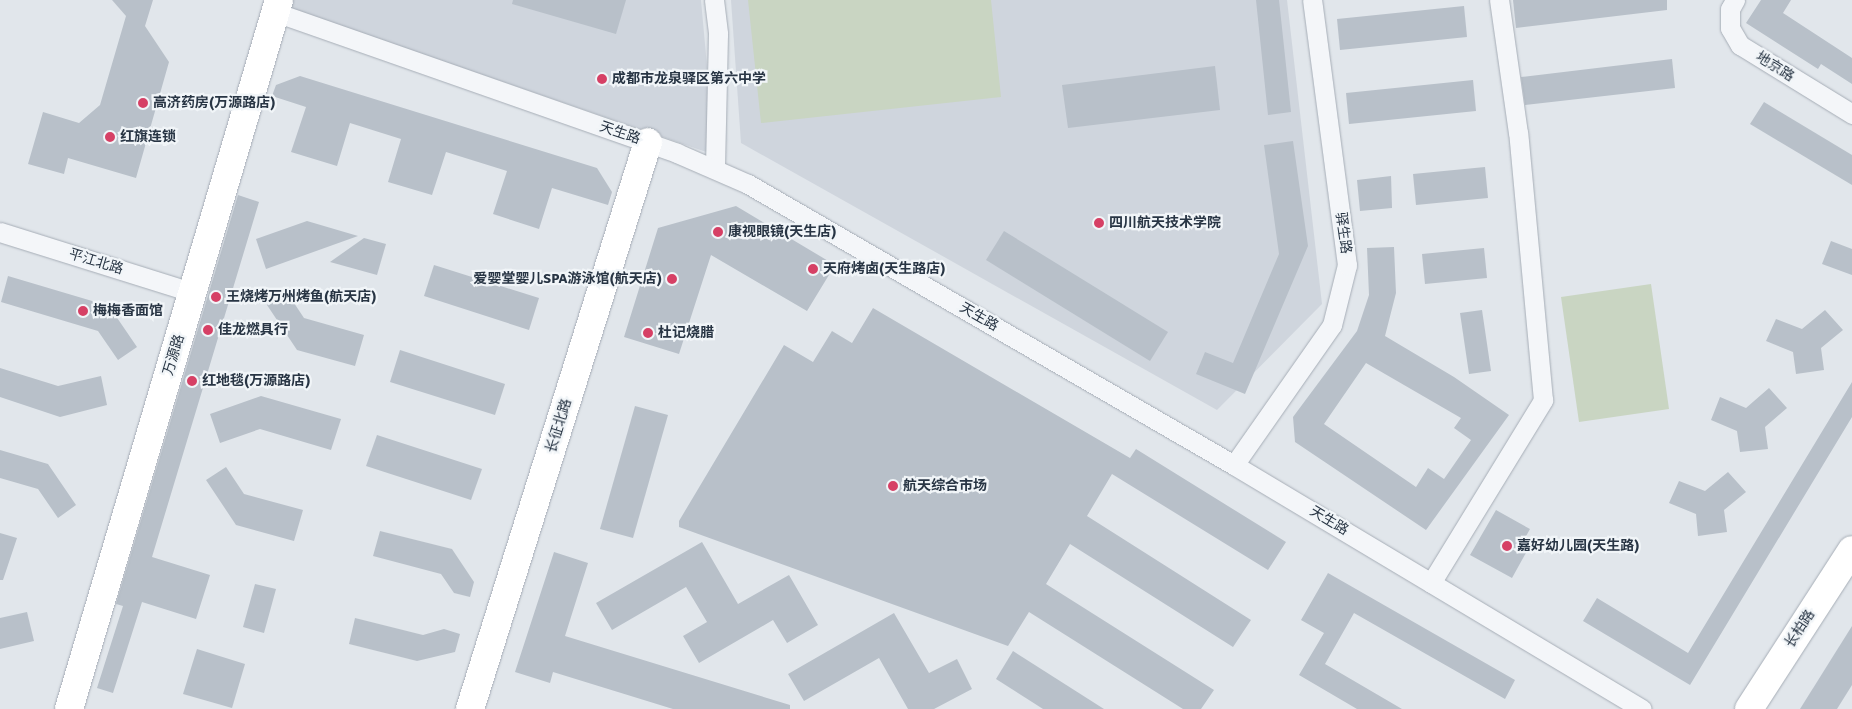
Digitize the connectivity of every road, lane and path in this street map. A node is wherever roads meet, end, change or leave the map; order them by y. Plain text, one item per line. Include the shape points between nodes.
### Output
1 (714, 0) edge
2 (1312, 0) edge
3 (1499, 0) edge
4 (1735, 0) edge
5 (277, 6) edge
6 (1852, 114) edge
7 (648, 142) junction
8 (714, 169) junction
9 (0, 232) edge
10 (192, 292) junction
11 (1234, 465) junction
12 (1852, 550) edge
13 (1431, 583) junction
14 (69, 709) edge
15 (470, 709) edge
16 (1642, 709) edge
17 (1749, 709) edge

1 - 8 street via 718,34
2 - 11 street, 驿生路 via 1347,265 1332,325
3 - 13 street via 1518,133 1543,400
4 - 6 street, 地京路 via 1730,10 1730,28 1740,45
5 - 7 street, 天生路
5 - 10 street, 万源路
7 - 8 street, 天生路
7 - 15 street, 长征北路
8 - 11 street, 天生路 via 748,184
9 - 10 street, 平江北路
10 - 14 street, 万源路
11 - 13 street, 天生路
12 - 17 street, 长柏路
13 - 16 street, 天生路

